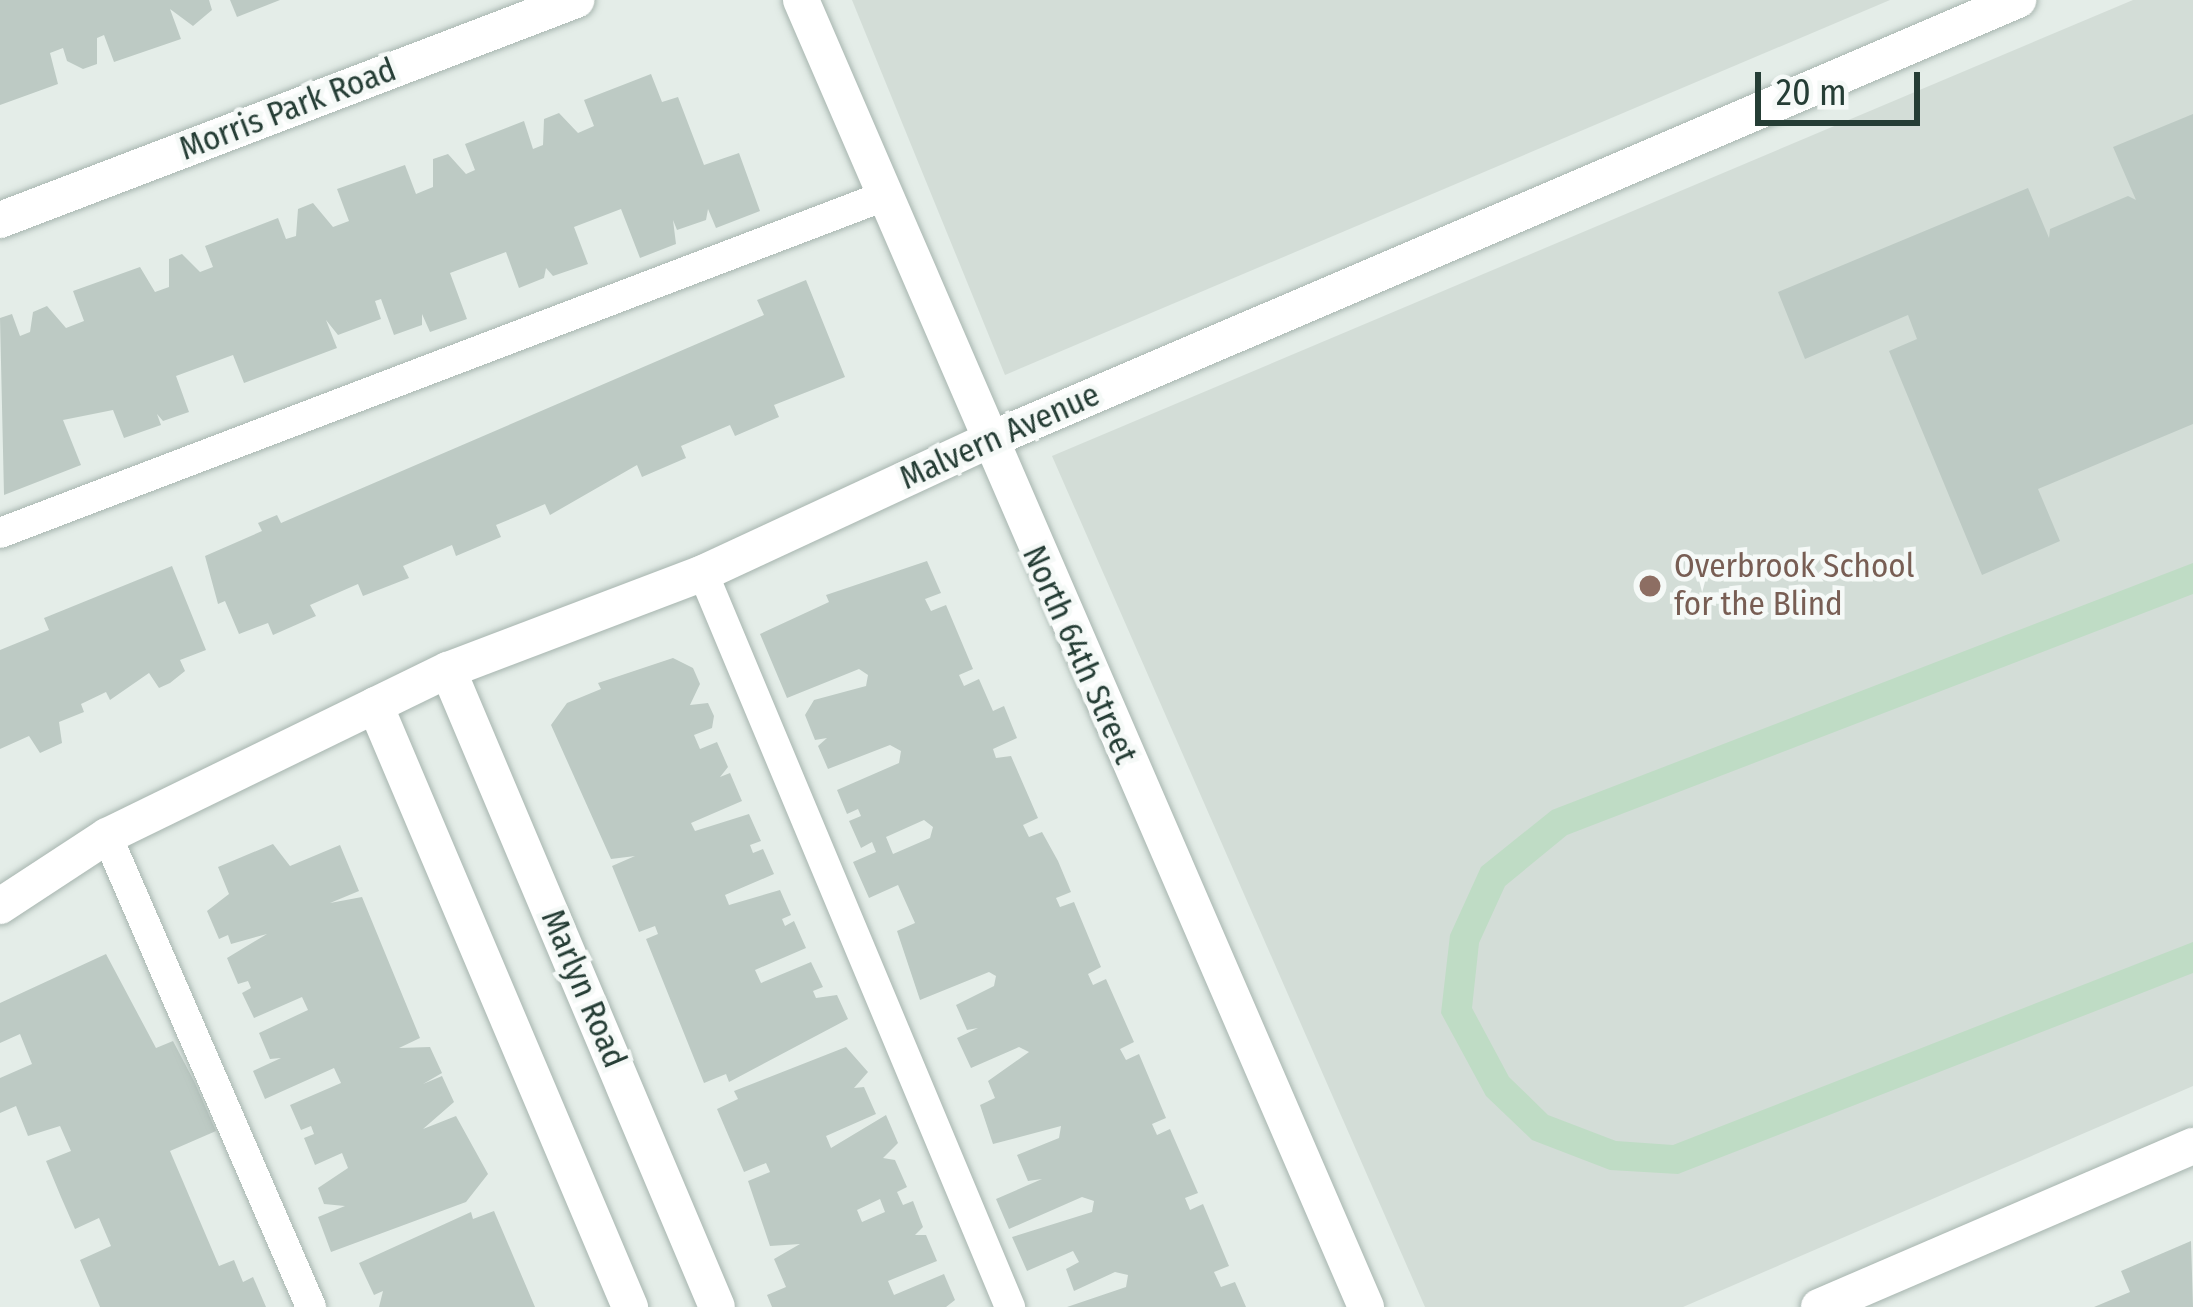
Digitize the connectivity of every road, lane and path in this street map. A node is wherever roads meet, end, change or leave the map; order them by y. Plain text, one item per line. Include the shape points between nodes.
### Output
1 (576, 0) edge
2 (801, 0) edge
3 (2018, 0) edge
4 (887, 195) junction
5 (0, 220) edge
6 (985, 442) junction
7 (0, 533) edge
8 (703, 573) junction
9 (448, 670) junction
10 (375, 705) junction
11 (107, 836) junction
12 (0, 906) edge
13 (2193, 1146) edge
14 (311, 1307) edge
15 (630, 1307) edge
16 (718, 1307) edge
17 (1010, 1307) edge
18 (1366, 1307) edge
19 (1819, 1307) edge

1 - 5 street, Morris Park Road
2 - 4 street, North 64th Street
3 - 6 street, Malvern Avenue
4 - 6 street, North 64th Street
4 - 7 lane
6 - 8 street, Malvern Avenue
6 - 18 street, North 64th Street
8 - 9 street, Malvern Avenue
8 - 17 lane
9 - 10 street, Malvern Avenue
9 - 16 street, Marlyn Road
10 - 11 street, Malvern Avenue
10 - 15 street
11 - 12 street, Malvern Avenue
11 - 14 lane
13 - 19 street

